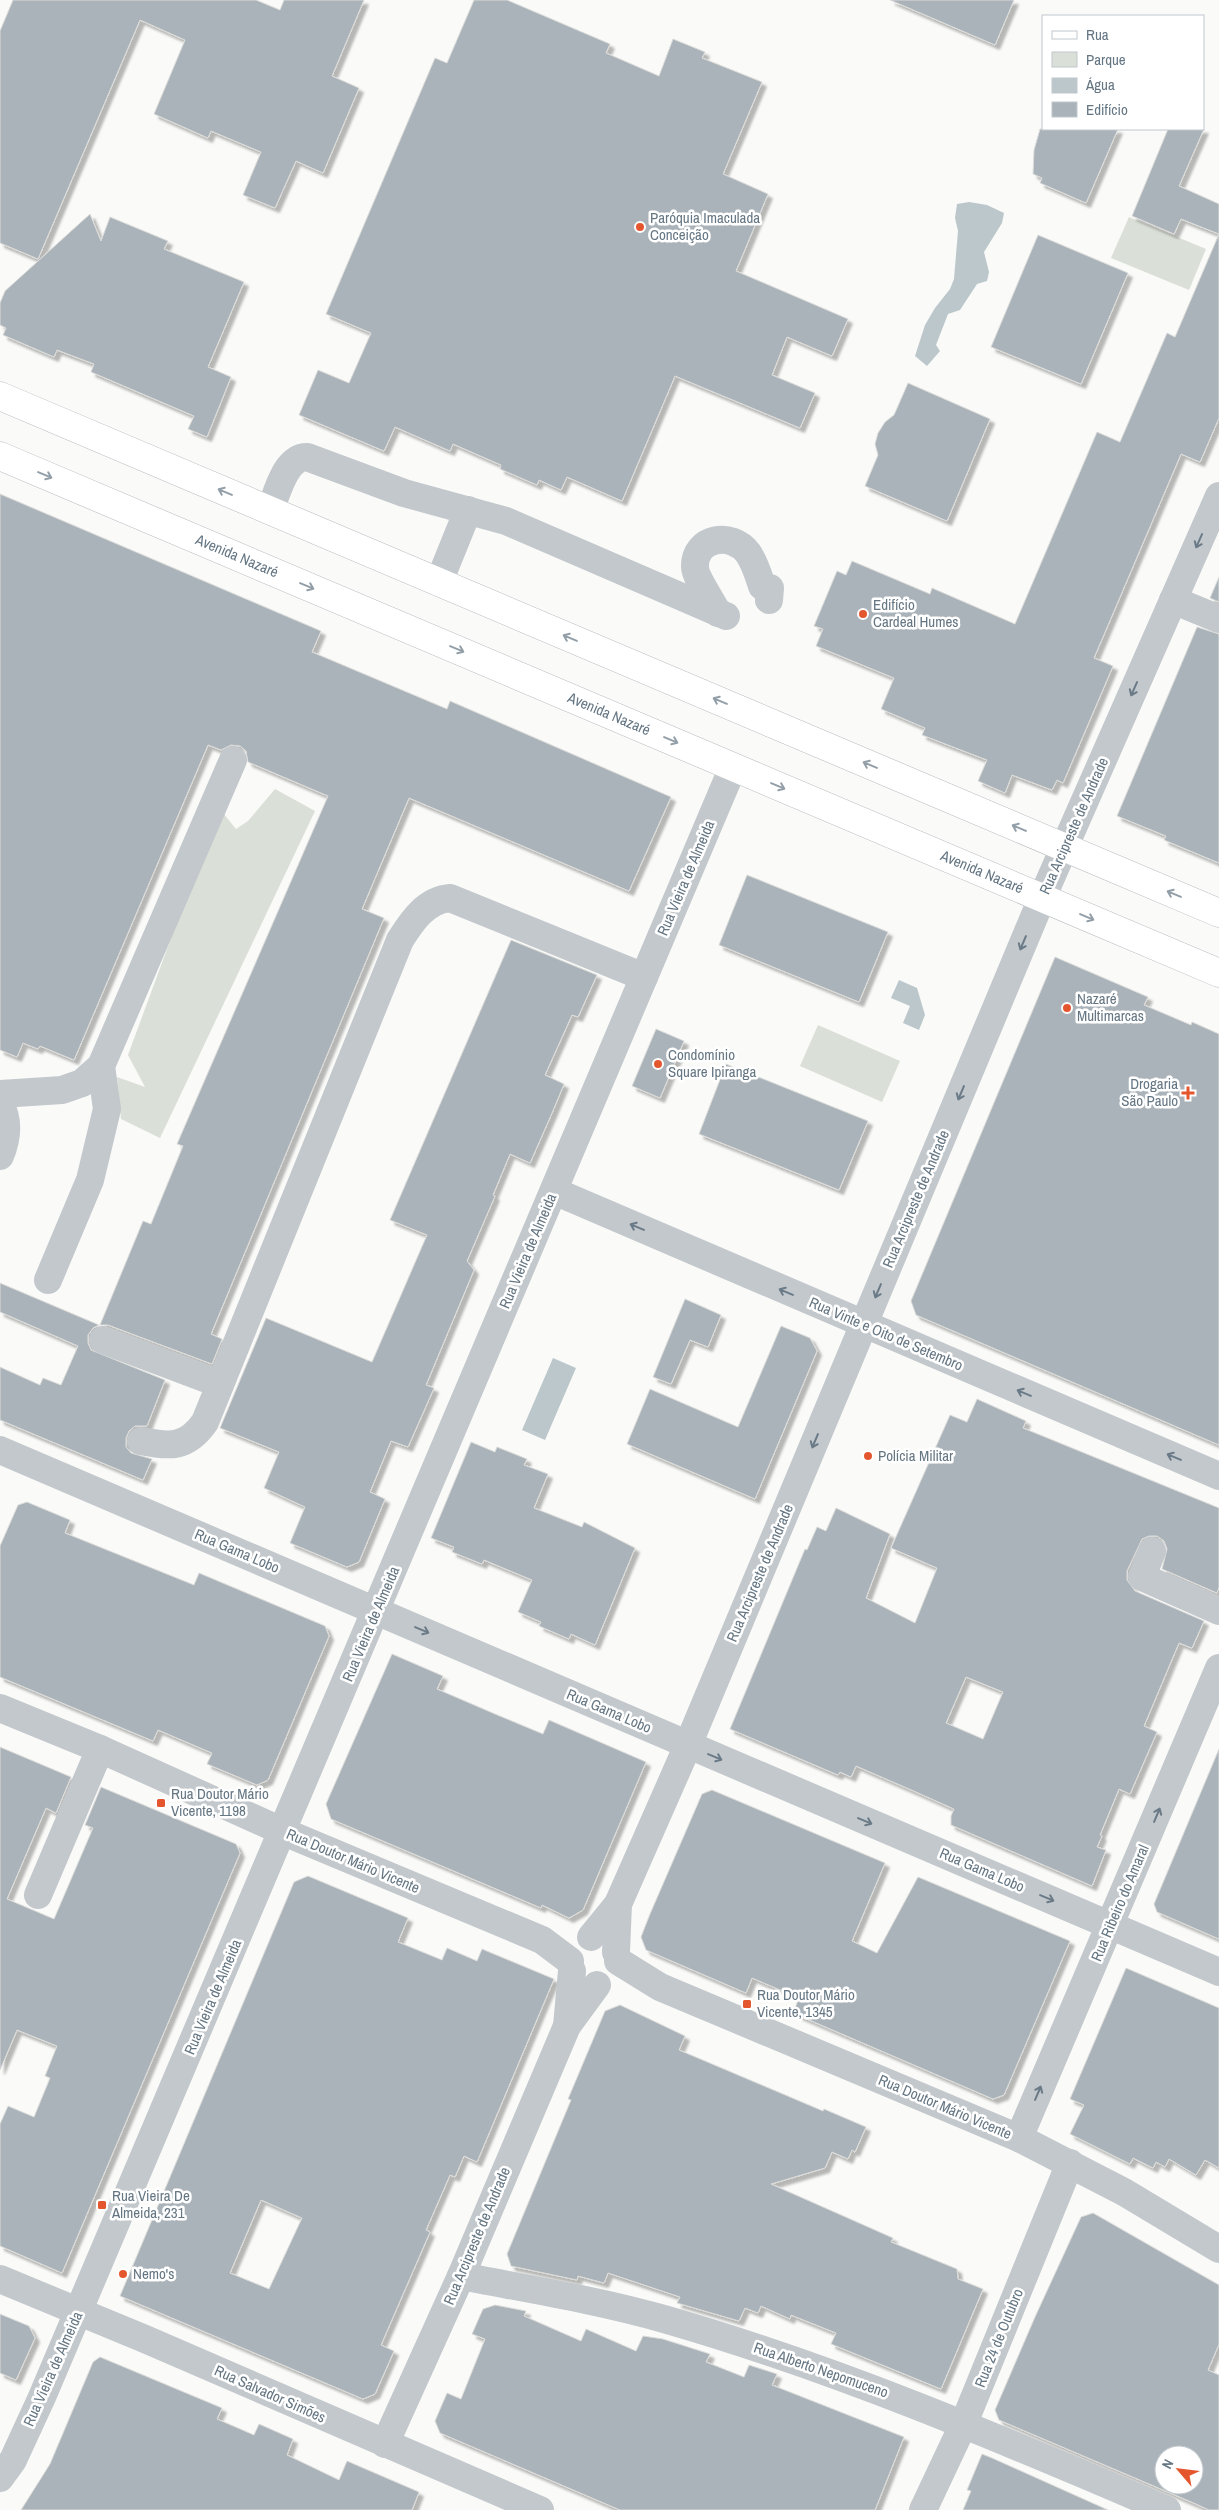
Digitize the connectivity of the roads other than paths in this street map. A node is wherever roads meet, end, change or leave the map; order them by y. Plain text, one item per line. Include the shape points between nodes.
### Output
1 (0, 396) edge
2 (0, 456) edge
3 (1219, 496) edge
4 (468, 510) junction
5 (270, 511) junction
6 (439, 582) junction
7 (769, 600) dead end
8 (1173, 600) junction
9 (1219, 619) edge
10 (233, 760) dead end
11 (733, 767) junction
12 (1064, 848) junction
13 (1042, 898) junction
14 (1219, 913) edge
15 (1219, 972) edge
16 (644, 978) junction
17 (101, 1066) junction
18 (0, 1094) edge
19 (0, 1104) edge
20 (0, 1156) edge
21 (554, 1191) junction
22 (48, 1280) dead end
23 (863, 1325) junction
24 (103, 1340) dead end
25 (220, 1384) junction
26 (141, 1441) dead end
27 (1, 1455) edge
28 (1219, 1476) edge
29 (1152, 1551) dead end
30 (377, 1610) junction
31 (1219, 1611) edge
32 (1219, 1668) edge
33 (0, 1708) edge
34 (688, 1745) junction
35 (100, 1749) junction
36 (284, 1832) junction
37 (38, 1896) dead end
38 (618, 1904) junction
39 (1111, 1926) junction
40 (578, 1953) junction
41 (610, 1970) junction
42 (1219, 1972) edge
43 (566, 2026) junction
44 (1019, 2138) junction
45 (1070, 2163) junction
46 (1219, 2249) edge
47 (461, 2276) junction
48 (0, 2279) edge
49 (79, 2312) junction
50 (964, 2423) junction
51 (385, 2444) junction
52 (0, 2478) edge
53 (540, 2510) edge
54 (923, 2510) edge
55 (1167, 2510) edge

5 -> 1 main road
2 -> 11 main road, Avenida Nazaré
3 -> 8 street, Rua Arcipreste de Andrade
4 - 5 street via 404,493 300,457 291,464
4 - 6 street
4 - 7 street via 506,521 722,615 695,569 705,545 717,539 728,539 747,552 762,586 770,588
5 - 6 main road
12 -> 6 main road
8 - 9 street
8 -> 12 street, Rua Arcipreste de Andrade
10 - 17 street
11 -> 13 main road, Avenida Nazaré
11 - 16 street, Rua Vieira de Almeida
12 - 13 street, Rua Arcipreste de Andrade
14 -> 12 main road
13 -> 15 main road, Avenida Nazaré
13 -> 23 street, Rua Arcipreste de Andrade
16 - 21 street, Rua Vieira de Almeida
16 - 25 street via 450,898 437,900 422,912 400,940
17 - 18 street via 82,1083 62,1090
17 - 22 street via 107,1109 90,1180
19 - 20 street via 7,1123
23 -> 21 street, Rua Vinte e Oito de Setembro
21 - 30 street, Rua Vieira de Almeida
28 -> 23 street, Rua Vinte e Oito de Setembro
23 -> 34 street, Rua Arcipreste de Andrade
24 - 25 street
25 - 26 street via 205,1422 197,1433 176,1445
27 - 30 street, Rua Gama Lobo
29 - 31 street via 1142,1577
30 -> 34 street, Rua Gama Lobo
30 - 36 street, Rua Vieira de Almeida
39 -> 32 street, Rua Ribeiro do Amaral
33 - 35 street, Rua Doutor Mário Vicente
34 - 38 street, Rua Arcipreste de Andrade
34 -> 39 street, Rua Gama Lobo
35 - 36 street, Rua Doutor Mário Vicente
35 - 37 street
36 - 40 street, Rua Doutor Mário Vicente
36 - 49 street, Rua Vieira de Almeida
38 - 40 street, Rua Arcipreste de Andrade
38 - 41 street, Rua Arcipreste de Andrade
39 - 42 street, Rua Gama Lobo
44 -> 39 street, Rua Ribeiro do Amaral
40 - 41 street via 578,1979 587,1984
40 - 41 street via 601,1939 610,1944
40 - 43 street, Rua Arcipreste de Andrade
41 - 43 street, Rua Arcipreste de Andrade
41 - 44 street, Rua Doutor Mário Vicente via 660,1987
43 - 47 street, Rua Arcipreste de Andrade
44 - 45 street, Rua Doutor Mário Vicente
45 - 46 street, Rua Doutor Mário Vicente
45 - 50 street, Rua 24 de Outubro
47 - 50 street, Rua Alberto Nepomuceno via 661,2318 774,2352
47 - 51 street, Rua Arcipreste de Andrade
48 - 49 street, Rua Salvador Simões
49 - 51 street, Rua Salvador Simões
49 - 52 street, Rua Vieira de Almeida via 30,2424
50 - 54 street, Rua 24 de Outubro
50 - 55 street, Rua Alberto Nepomuceno
51 - 53 street, Rua Salvador Simões

